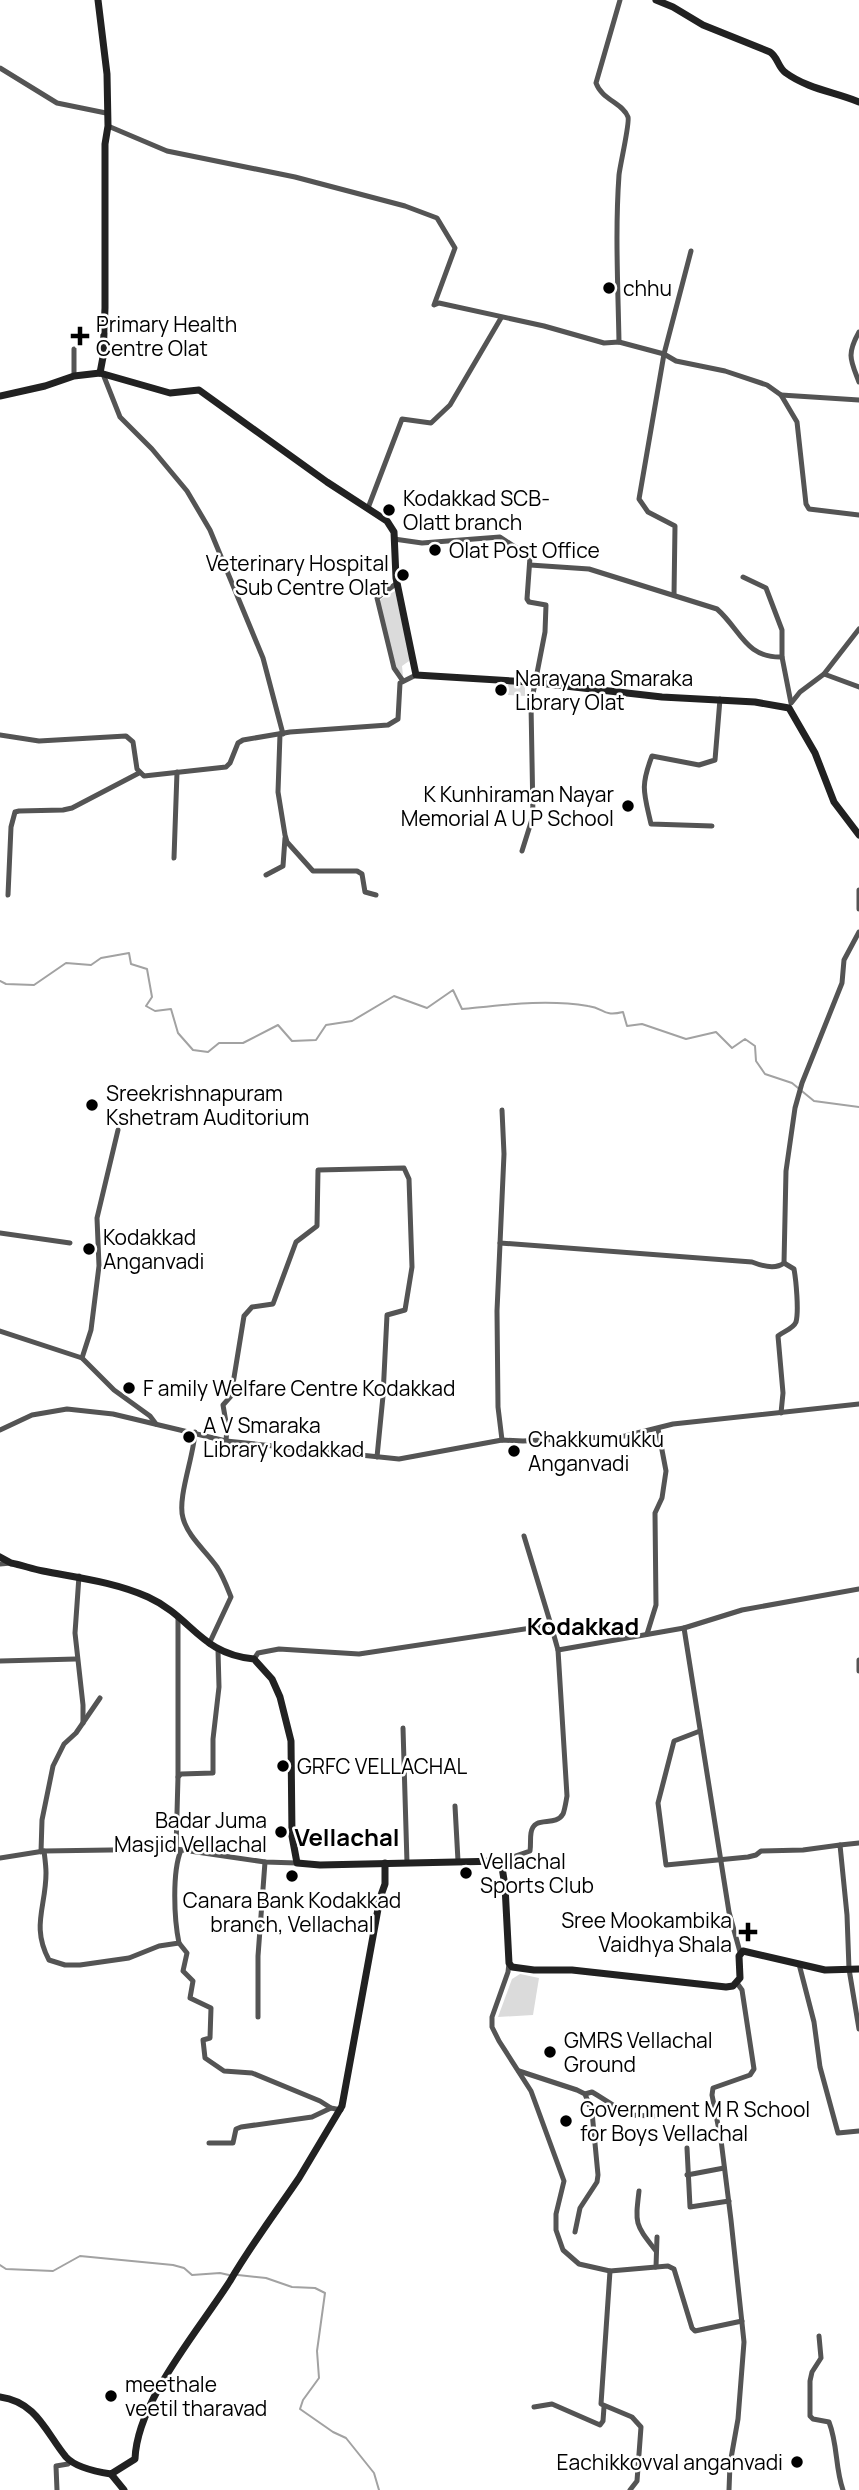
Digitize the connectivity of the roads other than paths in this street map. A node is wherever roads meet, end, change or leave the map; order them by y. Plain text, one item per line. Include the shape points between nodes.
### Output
1 (98, 0) edge
2 (620, 0) edge
3 (656, 0) edge
4 (0, 68) edge
5 (859, 102) edge
6 (106, 113) junction
7 (108, 126) junction
8 (691, 251) dead end
9 (500, 318) junction
10 (859, 332) edge
11 (619, 342) junction
12 (74, 349) dead end
13 (664, 354) junction
14 (101, 374) junction
15 (74, 376) junction
16 (859, 382) edge
17 (781, 395) junction
18 (0, 396) edge
19 (859, 400) edge
20 (368, 508) junction
21 (859, 515) edge
22 (394, 539) junction
23 (530, 565) junction
24 (743, 577) dead end
25 (397, 583) junction
26 (674, 595) junction
27 (859, 629) edge
28 (856, 638) edge
29 (782, 657) junction
30 (824, 674) junction
31 (416, 675) junction
32 (403, 681) junction
33 (536, 682) junction
34 (859, 687) edge
35 (720, 699) junction
36 (790, 705) junction
37 (282, 734) junction
38 (0, 735) edge
39 (177, 772) junction
40 (139, 773) junction
41 (712, 826) dead end
42 (285, 835) junction
43 (859, 835) edge
44 (522, 851) dead end
45 (174, 858) dead end
46 (266, 875) dead end
47 (859, 890) edge
48 (8, 895) dead end
49 (376, 895) dead end
50 (859, 909) edge
51 (859, 932) edge
52 (502, 1110) dead end
53 (118, 1130) dead end
54 (0, 1233) edge
55 (70, 1243) dead end
56 (500, 1243) junction
57 (784, 1263) junction
58 (0, 1331) edge
59 (82, 1358) junction
60 (859, 1404) edge
61 (781, 1413) junction
62 (156, 1424) junction
63 (658, 1429) junction
64 (0, 1430) edge
65 (195, 1432) junction
66 (502, 1440) junction
67 (226, 1441) junction
68 (377, 1457) junction
69 (524, 1536) dead end
70 (0, 1557) edge
71 (11, 1563) junction
72 (0, 1564) edge
73 (79, 1576) junction
74 (859, 1589) edge
75 (177, 1616) junction
76 (551, 1625) junction
77 (684, 1628) junction
78 (647, 1634) junction
79 (209, 1644) junction
80 (218, 1650) junction
81 (558, 1650) junction
82 (76, 1659) junction
83 (254, 1659) junction
84 (859, 1660) edge
85 (0, 1661) edge
86 (859, 1671) edge
87 (100, 1698) dead end
88 (83, 1724) junction
89 (402, 1728) dead end
90 (700, 1731) junction
91 (178, 1777) junction
92 (455, 1806) dead end
93 (859, 1843) edge
94 (840, 1845) junction
95 (179, 1849) junction
96 (43, 1852) junction
97 (0, 1858) edge
98 (458, 1861) junction
99 (501, 1861) junction
100 (721, 1861) junction
101 (265, 1862) junction
102 (297, 1863) junction
103 (385, 1863) junction
104 (407, 1863) junction
105 (179, 1943) junction
106 (740, 1952) junction
107 (509, 1962) junction
108 (799, 1964) junction
109 (849, 1969) junction
110 (859, 1969) edge
111 (737, 1983) junction
112 (258, 2017) dead end
113 (859, 2029) edge
114 (519, 2071) junction
115 (585, 2094) junction
116 (331, 2108) junction
117 (341, 2110) junction
118 (654, 2116) dead end
119 (859, 2132) edge
120 (209, 2143) dead end
121 (687, 2148) dead end
122 (724, 2168) junction
123 (687, 2175) junction
124 (639, 2190) dead end
125 (729, 2201) junction
126 (575, 2232) dead end
127 (657, 2237) dead end
128 (656, 2251) junction
129 (656, 2267) junction
130 (610, 2272) junction
131 (742, 2321) junction
132 (819, 2336) dead end
133 (0, 2397) edge
134 (534, 2407) dead end
135 (604, 2407) junction
136 (71, 2460) junction
137 (111, 2474) junction
138 (57, 2490) edge
139 (124, 2490) edge
140 (631, 2490) edge
141 (729, 2490) edge
142 (843, 2490) edge

1 - 6 street via 107,74
2 - 11 street via 596,83 629,123 618,197
3 - 5 street via 769,52 786,73 813,87
4 - 6 street via 57,103
6 - 7 street
7 - 9 street via 167,151 369,195 437,218 455,248 434,305
7 - 14 street
8 - 13 street
9 - 11 street via 604,343
9 - 20 street via 450,405 431,423 402,419
10 - 16 street via 851,369
11 - 13 street
12 - 15 street
13 - 17 street via 767,385
13 - 26 street via 639,499 648,512 675,526
14 - 15 street
14 - 20 street via 170,393 199,390
14 - 37 street via 120,417 187,491 210,530 263,658
15 - 18 street
17 - 19 street
17 - 21 street via 797,422 806,504 810,509
20 - 22 street via 387,521
22 - 23 street via 422,543 500,537 530,557
22 - 25 street
23 - 26 street via 589,569
23 - 33 street via 527,599 547,609
24 - 29 street via 766,588 782,630
25 - 31 street
25 - 32 street via 377,598 394,668
26 - 29 street via 718,609 746,645 767,657
27 - 28 street
28 - 30 street
29 - 36 street
30 - 34 street
30 - 36 street
31 - 32 street
31 - 33 street
32 - 37 street via 398,688 396,722
33 - 35 street
33 - 44 street via 531,704 534,816
35 - 36 street
35 - 41 street via 715,760 699,765 652,756 644,778 652,824
36 - 43 street via 834,802
37 - 39 street via 240,741 226,767
37 - 42 street via 278,792
38 - 40 street via 39,741 127,736 133,742
39 - 40 street
39 - 45 street
40 - 48 street via 72,808 15,813
42 - 46 street via 283,866
42 - 49 street via 313,871 357,871 362,874 365,892
47 - 50 street
51 - 57 street via 844,960 842,983 801,1090 787,1153
52 - 56 street
53 - 59 street via 97,1218 99,1266 91,1330
54 - 55 street
56 - 57 street via 769,1267
56 - 66 street via 497,1311
57 - 61 street via 793,1269 796,1322 778,1336
58 - 59 street
59 - 62 street
60 - 61 street
61 - 63 street
62 - 64 street via 67,1409 32,1415
62 - 65 street
63 - 66 street via 597,1438
63 - 78 street via 666,1471 655,1513 656,1605
65 - 67 street
65 - 79 street via 182,1516 219,1570 231,1597
66 - 68 street via 399,1459
67 - 68 street
67 - 68 street via 223,1405 231,1396 244,1316 252,1307 273,1304 296,1242 317,1226 318,1170 404,1168 409,1180 410,1284 405,1310 387,1315
69 - 76 street
70 - 71 street
71 - 72 street
71 - 73 street
73 - 75 street via 151,1598
73 - 82 street
74 - 77 street via 742,1611
75 - 79 street
75 - 91 street
76 - 81 street
76 - 83 street via 359,1654 279,1648 258,1653
77 - 78 street
77 - 90 street
78 - 81 street
79 - 80 street
80 - 83 street
80 - 91 street via 212,1773
81 - 99 street via 567,1797 563,1815 535,1824 530,1851
82 - 85 street
82 - 88 street
83 - 102 street via 272,1679 291,1741 293,1854
84 - 86 street
87 - 88 street
88 - 96 street via 64,1744 53,1766 44,1804
89 - 104 street
90 - 100 street
90 - 100 street via 674,1741 666,1768 658,1803 666,1865
91 - 95 street
92 - 98 street
93 - 94 street
94 - 100 street via 761,1851 756,1856
94 - 109 street
95 - 96 street
95 - 101 street
95 - 105 street
96 - 97 street
96 - 105 street via 46,1875 39,1919 49,1960 80,1965 129,1958
98 - 99 street
98 - 104 street
99 - 107 street
100 - 106 street
101 - 102 street
101 - 112 street
102 - 103 street
103 - 104 street
103 - 117 street
105 - 116 street via 187,1953 183,1971 192,1981 190,1998 211,2008 210,2038 203,2040 205,2058 224,2071 252,2073
106 - 108 street
106 - 111 street
107 - 111 street via 523,1969 726,1987
107 - 114 street via 492,2027
108 - 109 street
108 - 119 street via 838,2133
109 - 110 street
109 - 113 street
111 - 122 street via 742,1990 754,2069 750,2075 713,2088
114 - 115 street
114 - 130 street via 531,2091 564,2181 556,2230 563,2250 579,2264
115 - 118 street via 597,2095 629,2115
115 - 126 street via 592,2112 598,2175 580,2208
116 - 117 street
116 - 120 street via 312,2117 241,2127 236,2129 233,2143
117 - 137 street via 190,2338 146,2413 135,2459
121 - 123 street
122 - 123 street
122 - 125 street
123 - 125 street via 690,2207
124 - 128 street via 635,2219
125 - 131 street
127 - 128 street
128 - 129 street
129 - 130 street
129 - 131 street via 674,2269 695,2331
130 - 135 street
131 - 141 street via 744,2342
132 - 142 street via 821,2358 810,2381 810,2416 829,2422
133 - 136 street via 40,2418
134 - 135 street via 552,2404 600,2425
135 - 140 street via 632,2417 641,2429 638,2480
136 - 137 street
136 - 138 street via 56,2466
137 - 139 street

